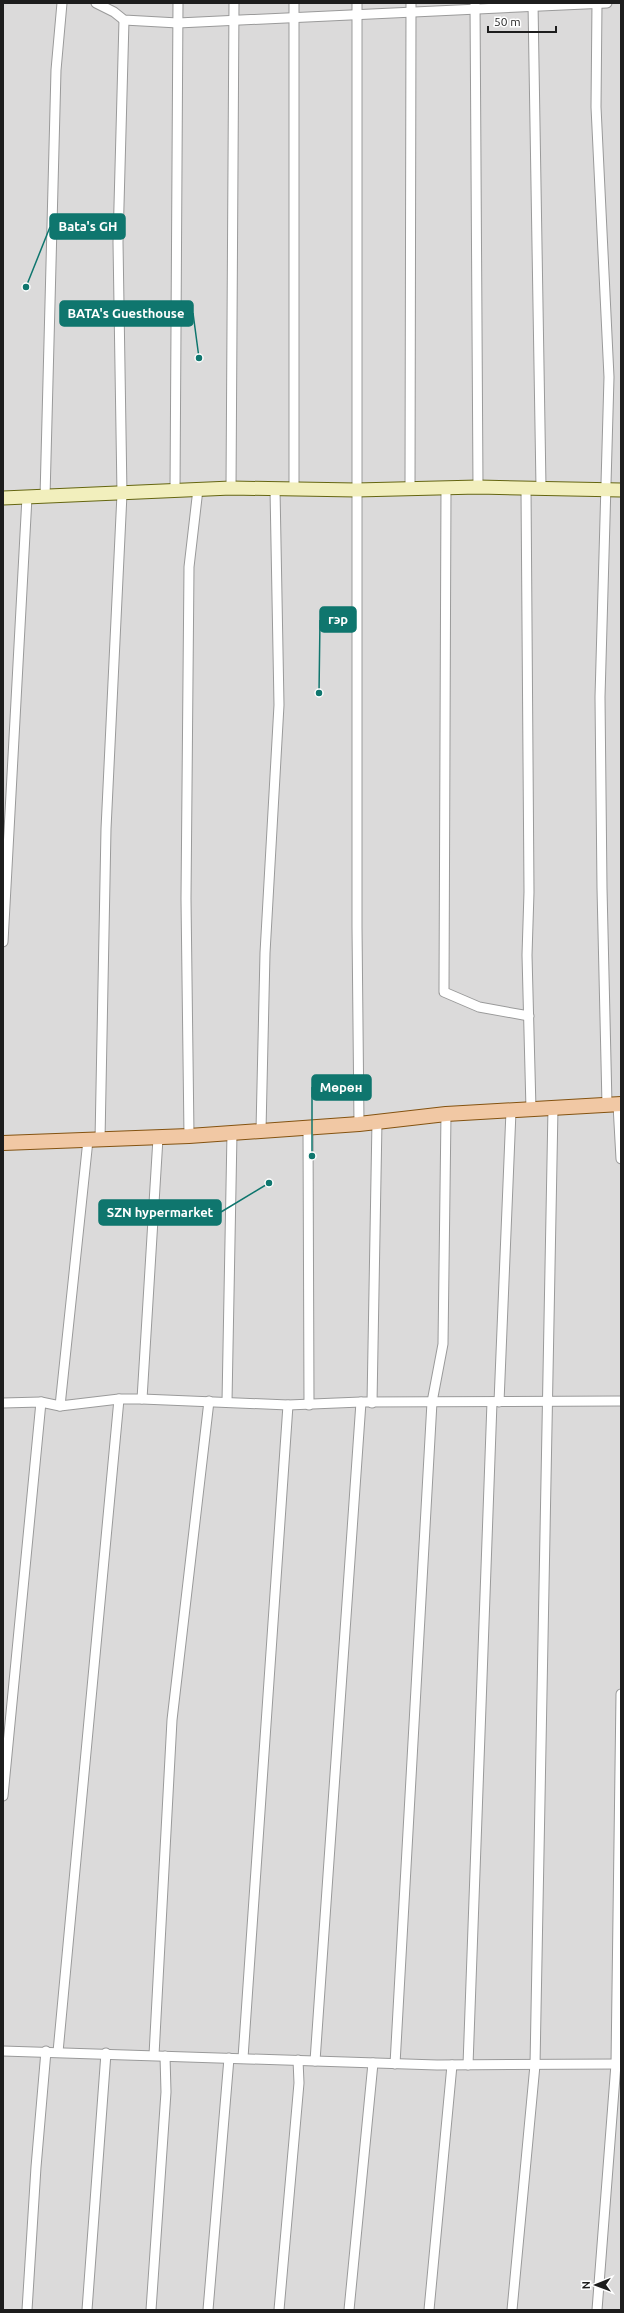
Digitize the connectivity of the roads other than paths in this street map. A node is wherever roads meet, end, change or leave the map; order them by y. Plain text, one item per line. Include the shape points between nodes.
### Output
1 (62, 3) edge
2 (96, 3) edge
3 (178, 3) edge
4 (234, 3) edge
5 (294, 3) edge
6 (357, 3) edge
7 (597, 3) edge
8 (606, 3) edge
9 (533, 5) edge
10 (475, 7) edge
11 (411, 8) edge
12 (357, 16) junction
13 (294, 18) junction
14 (124, 20) junction
15 (234, 21) junction
16 (178, 23) junction
17 (446, 487) junction
18 (478, 487) junction
19 (541, 487) junction
20 (231, 488) junction
21 (410, 488) junction
22 (526, 488) junction
23 (198, 489) junction
24 (275, 489) junction
25 (294, 489) junction
26 (607, 489) junction
27 (356, 490) junction
28 (621, 490) edge
29 (175, 491) junction
30 (122, 494) junction
31 (27, 497) junction
32 (45, 497) junction
33 (3, 498) edge
34 (3, 942) edge
35 (529, 1016) junction
36 (615, 1105) edge
37 (553, 1108) junction
38 (531, 1109) junction
39 (511, 1111) junction
40 (446, 1114) junction
41 (377, 1121) junction
42 (359, 1124) junction
43 (308, 1127) junction
44 (261, 1130) junction
45 (232, 1133) junction
46 (189, 1136) junction
47 (158, 1138) junction
48 (94, 1140) junction
49 (3, 1143) edge
50 (621, 1159) edge
51 (119, 1399) junction
52 (142, 1399) junction
53 (209, 1401) junction
54 (621, 1401) edge
55 (41, 1402) junction
56 (227, 1402) junction
57 (361, 1402) junction
58 (432, 1402) junction
59 (496, 1402) junction
60 (547, 1402) junction
61 (3, 1403) edge
62 (372, 1403) junction
63 (60, 1406) junction
64 (288, 1406) junction
65 (309, 1406) junction
66 (621, 1694) edge
67 (3, 1796) edge
68 (3, 2051) edge
69 (46, 2051) junction
70 (58, 2052) junction
71 (106, 2053) junction
72 (154, 2055) junction
73 (166, 2056) junction
74 (229, 2058) junction
75 (243, 2058) junction
76 (298, 2060) junction
77 (315, 2061) junction
78 (373, 2063) junction
79 (395, 2064) junction
80 (618, 2064) edge
81 (452, 2065) junction
82 (468, 2065) junction
83 (535, 2065) junction
84 (28, 2310) edge
85 (87, 2310) edge
86 (151, 2310) edge
87 (208, 2310) edge
88 (279, 2310) edge
89 (349, 2310) edge
90 (429, 2310) edge
91 (512, 2310) edge
92 (597, 2310) edge

1 - 32 street via 56,70
2 - 14 street
3 - 16 street
4 - 15 street
5 - 13 street
6 - 12 street
7 - 8 street
7 - 9 street
7 - 26 street via 596,107 609,378
9 - 10 street
9 - 19 street
10 - 11 street
10 - 18 street
11 - 12 street
11 - 21 street
12 - 13 street
12 - 27 street
13 - 15 street
13 - 25 street
14 - 16 street
14 - 30 street via 118,242
15 - 16 street
15 - 20 street
16 - 29 street
17 - 18 main road
17 - 21 main road
17 - 35 street via 444,992 480,1007
18 - 22 main road
19 - 22 main road
19 - 26 main road
20 - 23 main road
20 - 24 main road
21 - 27 main road
22 - 35 street
23 - 29 main road
23 - 46 street via 189,567 186,898
24 - 25 main road
24 - 44 street via 279,705 266,954
25 - 27 main road
26 - 28 main road
26 - 36 street via 600,697 602,888
27 - 42 street
29 - 30 main road
30 - 32 main road
30 - 48 street
31 - 32 main road
31 - 33 main road
31 - 34 street
35 - 38 street
36 - 37 main road
36 - 50 street
37 - 38 main road
37 - 60 street
38 - 39 main road
39 - 40 main road
39 - 59 street
40 - 41 main road
40 - 58 street via 443,1344
41 - 42 main road
41 - 62 street
42 - 43 main road
43 - 44 main road
43 - 65 street
44 - 45 main road
45 - 46 main road
45 - 56 street
46 - 47 main road
47 - 48 main road
47 - 52 street
48 - 49 main road
48 - 63 street
51 - 52 street
51 - 63 street
51 - 70 street
52 - 53 street
53 - 56 street
53 - 72 street via 172,1720
54 - 60 street
55 - 61 street
55 - 63 street
55 - 67 street
56 - 64 street
57 - 62 street
57 - 65 street
57 - 77 street
58 - 59 street
58 - 62 street
58 - 79 street
59 - 60 street
59 - 82 street
60 - 83 street
64 - 65 street
64 - 75 street
66 - 80 street
68 - 69 street
69 - 70 street
69 - 84 street
70 - 71 street
71 - 72 street
71 - 85 street
72 - 73 street
73 - 74 street
73 - 86 street via 166,2092
74 - 75 street
74 - 87 street
75 - 76 street
76 - 77 street
76 - 88 street via 299,2083
77 - 78 street
78 - 79 street
78 - 89 street
79 - 81 street
80 - 83 street
80 - 92 street
81 - 82 street
81 - 90 street
82 - 83 street
83 - 91 street

